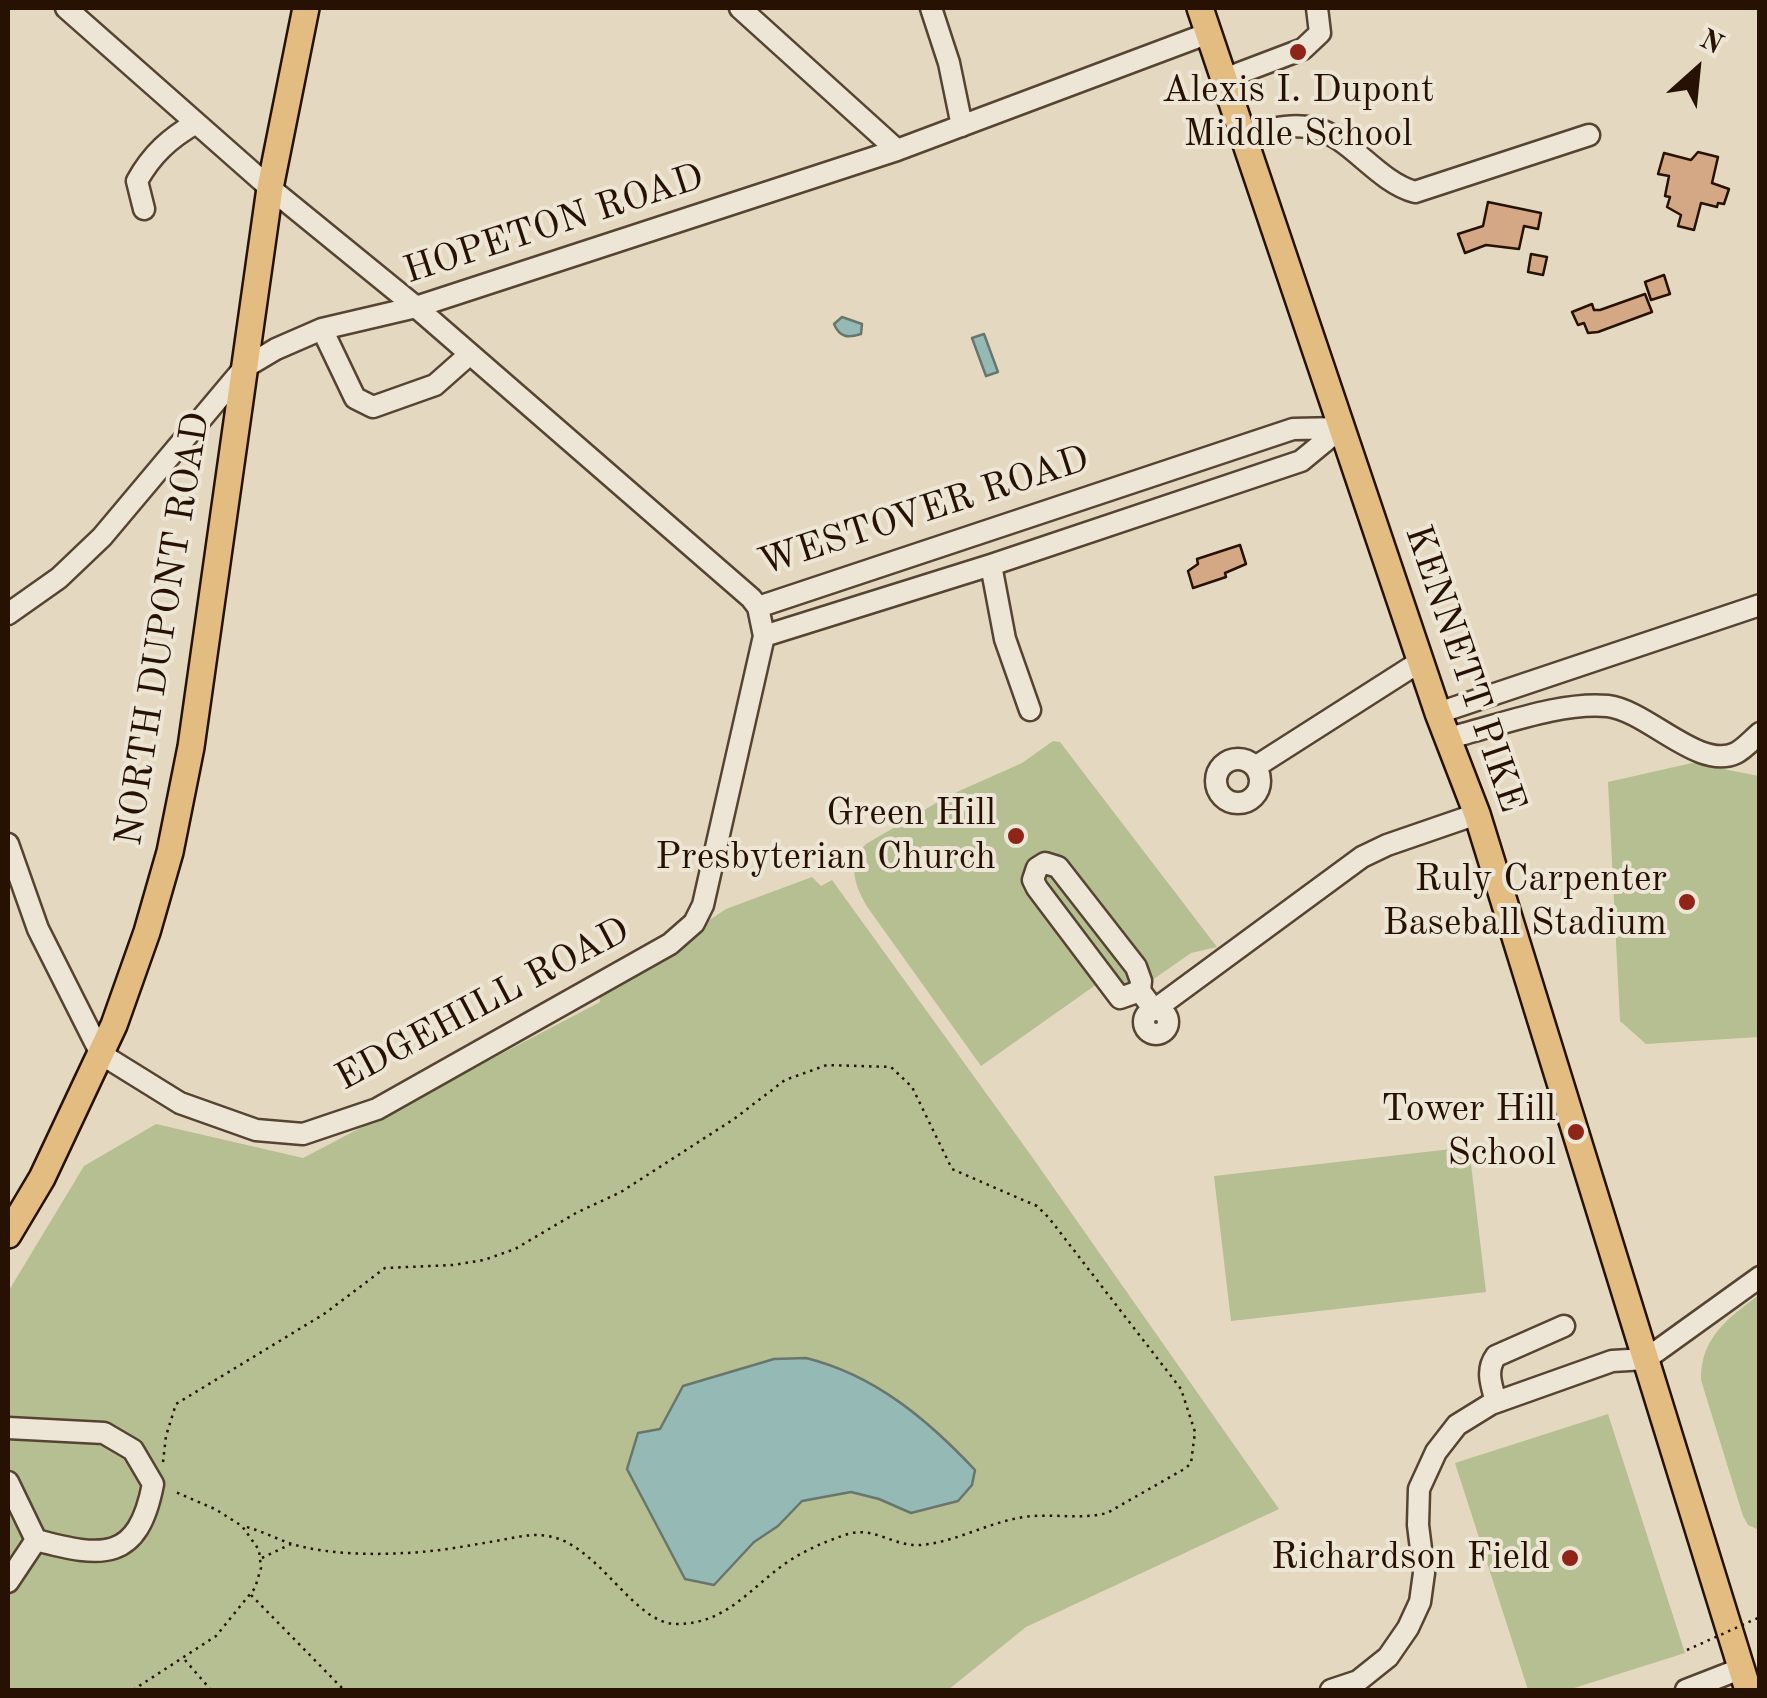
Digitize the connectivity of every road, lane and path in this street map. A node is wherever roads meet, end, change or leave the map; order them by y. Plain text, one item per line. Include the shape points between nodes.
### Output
1 (66, 8) edge
2 (306, 8) edge
3 (740, 8) edge
4 (931, 8) edge
5 (1200, 8) edge
6 (1317, 8) edge
7 (1209, 33) junction
8 (1224, 79) junction
9 (196, 123) junction
10 (962, 126) junction
11 (1243, 134) junction
12 (1590, 135) dead end
13 (897, 150) junction
14 (270, 188) junction
15 (144, 209) dead end
16 (416, 307) junction
17 (322, 329) junction
18 (470, 354) junction
19 (244, 368) junction
20 (1340, 428) junction
21 (991, 565) junction
22 (1760, 605) edge
23 (758, 608) junction
24 (8, 614) edge
25 (764, 636) junction
26 (1421, 662) junction
27 (1030, 710) dead end
28 (1438, 713) junction
29 (1760, 733) edge
30 (1448, 738) junction
31 (1255, 767) dead end
32 (1477, 814) junction
33 (8, 844) edge
34 (1140, 991) junction
35 (101, 1054) junction
36 (8, 1235) edge
37 (1760, 1277) edge
38 (1564, 1326) dead end
39 (1646, 1358) junction
40 (1496, 1402) junction
41 (8, 1428) edge
42 (163, 1460) dead end
43 (8, 1482) edge
44 (152, 1484) junction
45 (242, 1526) junction
46 (36, 1540) junction
47 (292, 1544) junction
48 (260, 1559) junction
49 (11, 1568) edge
50 (250, 1594) junction
51 (1760, 1617) edge
52 (1686, 1650) dead end
53 (185, 1660) dead end
54 (1744, 1680) edge
55 (133, 1690) edge
56 (211, 1690) edge
57 (344, 1690) edge
58 (1331, 1690) edge
59 (1686, 1690) edge

1 - 9 street, WESTOVER ROAD
2 - 14 main road, NORTH DUPONT ROAD
3 - 13 street
4 - 10 street
5 - 7 main road, KENNETT PIKE
6 - 8 street via 1320,33 1303,49
7 - 8 main road, KENNETT PIKE
7 - 10 street, HOPETON ROAD
8 - 11 main road, KENNETT PIKE
9 - 14 street, WESTOVER ROAD
9 - 15 street via 148,162 137,181
10 - 13 street, HOPETON ROAD
11 - 12 street via 1315,129 1415,192
11 - 20 main road, KENNETT PIKE
13 - 16 street, HOPETON ROAD
14 - 16 street, WESTOVER ROAD
14 - 19 main road, NORTH DUPONT ROAD
16 - 17 street, HOPETON ROAD
16 - 18 street, WESTOVER ROAD
17 - 18 street via 355,398 373,407 435,384
17 - 19 street, HOPETON ROAD
18 - 23 street, WESTOVER ROAD
19 - 24 street, HOPETON ROAD via 102,536
19 - 35 main road, NORTH DUPONT ROAD via 170,852
20 - 21 street, WESTOVER ROAD via 1301,461
20 - 23 street, WESTOVER ROAD via 1293,429
20 - 26 main road, KENNETT PIKE
21 - 25 street, WESTOVER ROAD
21 - 27 street via 1005,638
22 - 28 street
23 - 25 street, EDGEHILL ROAD
25 - 35 street, EDGEHILL ROAD via 703,905 670,944 376,1109 303,1134 256,1130 180,1103
26 - 28 main road, KENNETT PIKE
26 - 31 street
28 - 30 main road, KENNETT PIKE
29 - 30 street via 1722,758 1696,751 1638,714 1608,706 1572,708
30 - 32 main road, KENNETT PIKE
32 - 34 street via 1362,857 1154,1010
32 - 39 main road, KENNETT PIKE
33 - 35 street via 38,928
34 - 34 street via 1136,967 1058,867 1038,868 1038,888 1120,998
35 - 36 main road, NORTH DUPONT ROAD
37 - 39 street
38 - 40 street via 1496,1356 1489,1376
39 - 40 street via 1612,1361
39 - 54 main road, KENNETT PIKE
40 - 58 street via 1457,1425 1426,1471 1419,1489 1424,1573 1408,1628 1388,1657
41 - 44 street via 104,1433 132,1450
42 - 47 path via 176,1404 324,1314 374,1274 484,1260 515,1248 622,1192 785,1080 827,1064 891,1067 912,1087 952,1168 1049,1218 1182,1389 1196,1432 1186,1468 1107,1512 1021,1518 923,1545 863,1530 801,1554 706,1622 660,1621 596,1562 549,1536 525,1534 407,1554
43 - 46 street
44 - 45 path
44 - 46 street via 134,1536 105,1551
45 - 47 path
45 - 48 path
46 - 49 street
47 - 48 path
48 - 50 path
50 - 55 path via 216,1636
50 - 57 path
51 - 52 path, bridge
53 - 56 path
54 - 59 street

